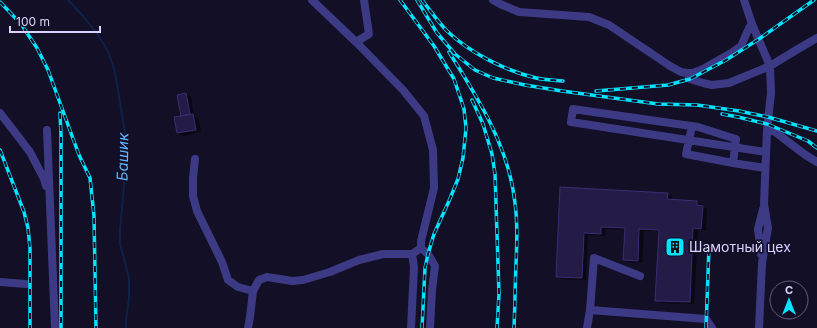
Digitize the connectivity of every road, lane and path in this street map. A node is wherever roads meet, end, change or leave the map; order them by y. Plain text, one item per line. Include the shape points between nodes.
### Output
1 (312, 0) edge
2 (364, 0) edge
3 (493, 0) edge
4 (744, 0) edge
5 (752, 24) junction
6 (817, 38) edge
7 (356, 42) junction
8 (770, 66) junction
9 (687, 73) junction
10 (0, 113) edge
11 (692, 126) junction
12 (47, 130) dead end
13 (767, 130) junction
14 (688, 140) junction
15 (735, 147) junction
16 (766, 152) junction
17 (194, 159) dead end
18 (817, 162) edge
19 (733, 163) junction
20 (765, 168) junction
21 (50, 198) junction
22 (421, 248) junction
23 (412, 254) junction
24 (640, 276) dead end
25 (0, 282) edge
26 (26, 284) dead end
27 (253, 291) junction
28 (590, 310) junction
29 (55, 328) edge
30 (248, 328) edge
31 (411, 328) edge
32 (430, 328) edge
33 (587, 328) edge
34 (712, 328) edge
35 (759, 328) edge

1 - 7 street
2 - 7 street via 369,34
3 - 9 street via 519,12 589,18 609,25 670,66
4 - 5 street
5 - 8 street
5 - 9 street via 741,46 703,69
6 - 8 street
7 - 22 street via 403,90 424,116 433,150 434,188
8 - 9 street via 729,83 712,85 690,79
8 - 13 street via 771,93
10 - 21 street via 30,152 44,179
11 - 14 street
11 - 14 street via 573,109 571,122
11 - 15 street via 736,139
12 - 21 street
13 - 16 street
13 - 18 street via 774,131
14 - 15 street
14 - 19 street via 686,154
15 - 16 street
15 - 19 street
16 - 20 street
17 - 27 street via 193,196 196,211 222,262 228,280 238,287
19 - 20 street
20 - 35 street via 764,204 758,228 762,263
21 - 29 street
22 - 23 street
22 - 32 street via 435,266
23 - 27 street via 383,254 303,280 267,277 259,280
23 - 31 street via 414,266
24 - 28 street via 594,258
25 - 26 street
27 - 30 street
28 - 33 street
28 - 34 street via 706,319

